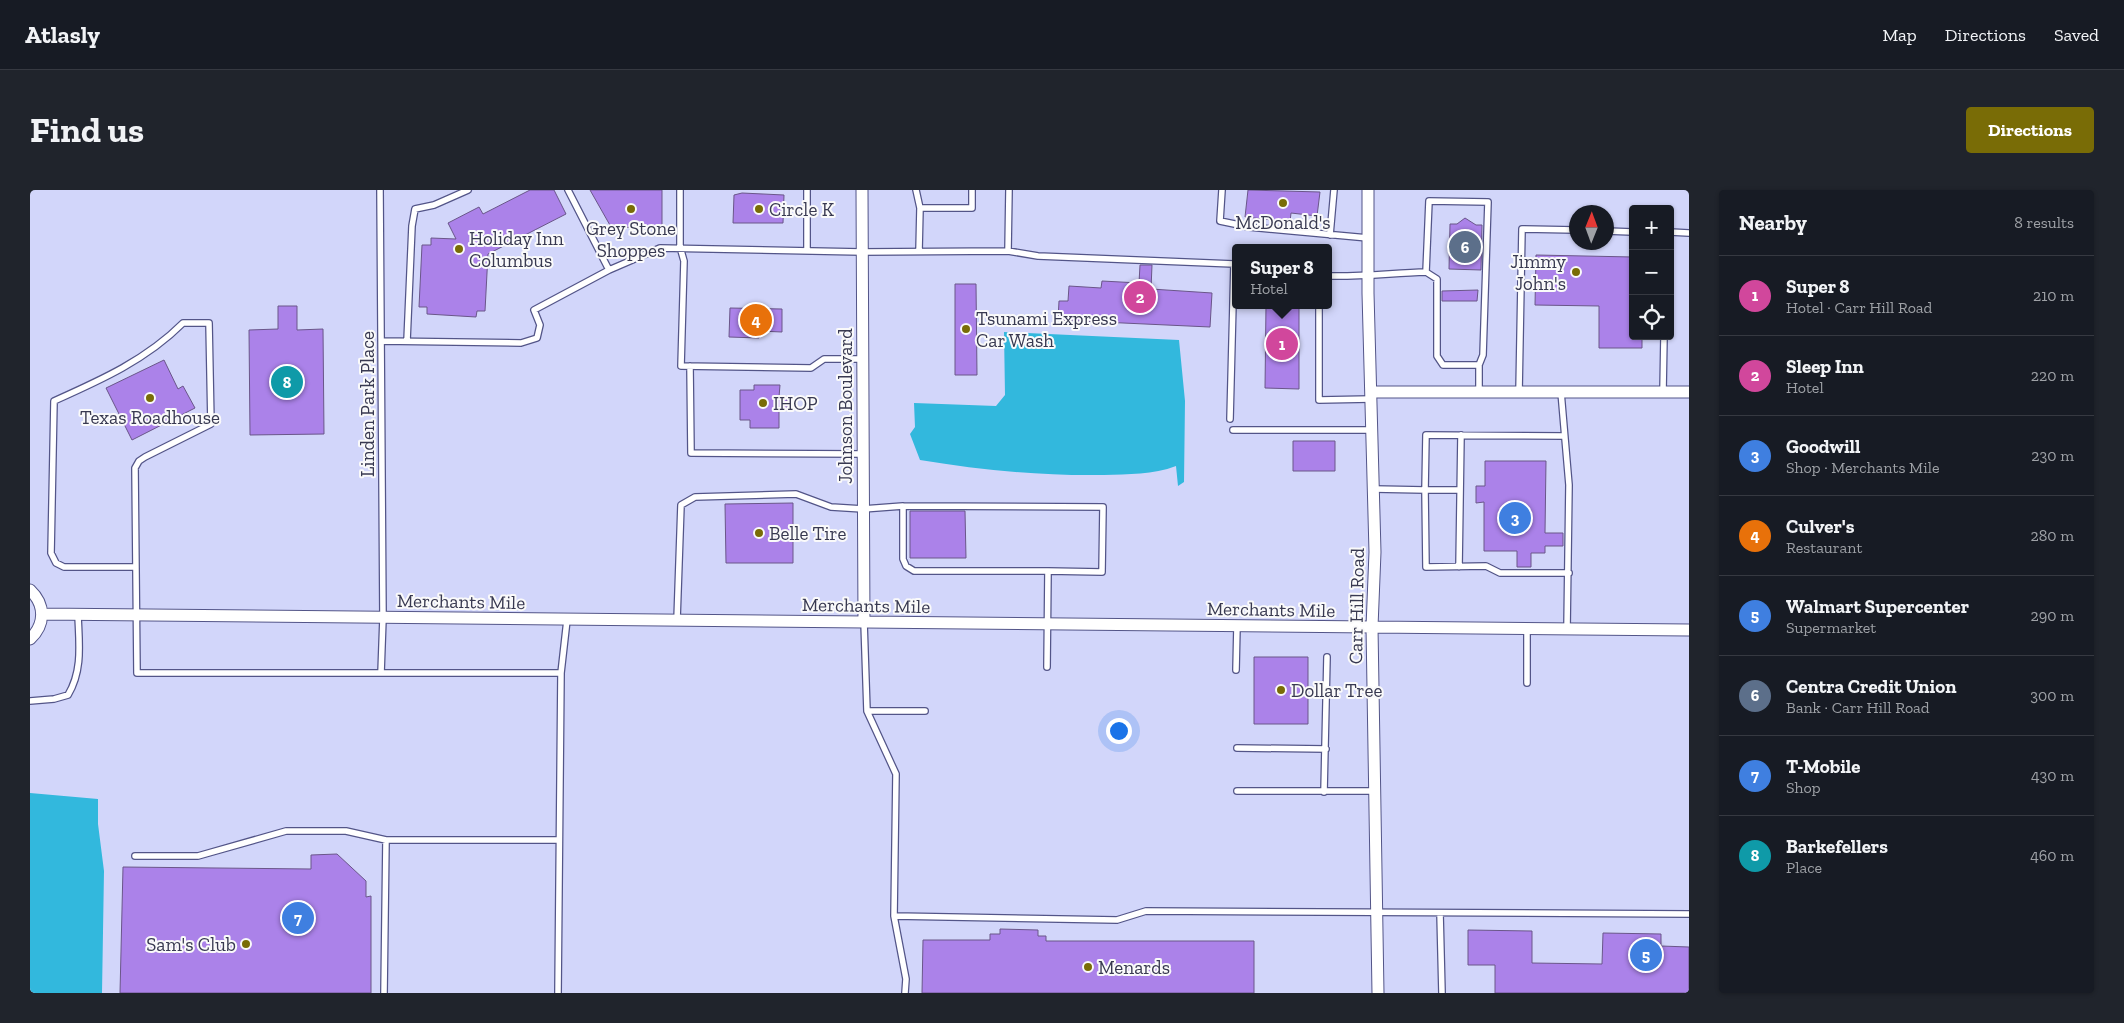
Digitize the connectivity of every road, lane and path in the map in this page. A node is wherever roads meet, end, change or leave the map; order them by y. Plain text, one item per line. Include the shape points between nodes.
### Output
1 (380, 190) edge
2 (468, 190) edge
3 (568, 190) edge
4 (680, 190) edge
5 (807, 190) edge
6 (862, 190) edge
7 (916, 190) edge
8 (972, 190) edge
9 (1009, 190) edge
10 (1222, 190) edge
11 (1334, 190) edge
12 (1368, 190) edge
13 (920, 208) junction
14 (1569, 230) edge
15 (1614, 231) edge
16 (1629, 232) edge
17 (1674, 232) edge
18 (1689, 233) edge
19 (1330, 235) junction
20 (1368, 238) junction
21 (680, 247) junction
22 (807, 250) junction
23 (919, 250) junction
24 (1008, 251) junction
25 (862, 252) junction
26 (1232, 264) edge
27 (609, 270) junction
28 (1426, 272) junction
29 (1332, 276) edge
30 (1368, 276) junction
31 (1233, 309) edge
32 (1319, 309) edge
33 (1664, 340) edge
34 (407, 341) junction
35 (381, 342) junction
36 (863, 359) junction
37 (1479, 365) junction
38 (690, 366) junction
39 (1479, 392) junction
40 (1519, 392) junction
41 (1561, 392) junction
42 (1663, 392) junction
43 (1689, 392) edge
44 (1371, 395) junction
45 (1230, 418) dead end
46 (1234, 430) dead end
47 (1372, 430) junction
48 (1461, 435) junction
49 (1563, 436) junction
50 (863, 454) junction
51 (1374, 489) junction
52 (1425, 490) junction
53 (1460, 490) junction
54 (903, 506) junction
55 (863, 509) junction
56 (1460, 567) junction
57 (136, 568) junction
58 (1048, 571) junction
59 (1569, 573) junction
60 (30, 590) edge
61 (42, 614) junction
62 (78, 615) junction
63 (137, 615) junction
64 (383, 618) junction
65 (568, 620) junction
66 (676, 620) junction
67 (864, 622) junction
68 (1047, 624) junction
69 (1237, 626) junction
70 (1372, 627) junction
71 (1527, 629) junction
72 (1567, 629) junction
73 (1689, 630) edge
74 (30, 640) edge
75 (1327, 657) dead end
76 (1047, 668) dead end
77 (1236, 670) dead end
78 (381, 673) junction
79 (560, 673) junction
80 (1527, 683) dead end
81 (30, 701) edge
82 (867, 710) junction
83 (925, 711) dead end
84 (1237, 748) dead end
85 (1326, 750) junction
86 (1237, 791) dead end
87 (1324, 792) junction
88 (1374, 792) junction
89 (386, 840) junction
90 (559, 840) junction
91 (135, 856) dead end
92 (1376, 912) junction
93 (1440, 913) junction
94 (1689, 914) edge
95 (894, 916) junction
96 (384, 993) edge
97 (558, 993) edge
98 (905, 993) edge
99 (1378, 993) edge
100 (1442, 993) edge

1 - 35 lane, Linden Park Place
2 - 34 lane via 434,205 415,209
3 - 27 lane
4 - 21 lane
5 - 22 lane
6 - 25 street, Johnson Boulevard
7 - 13 lane
8 - 13 lane via 972,208
9 - 24 lane
10 - 19 lane via 1220,220 1249,227
11 - 19 lane
12 - 20 street, Carr Hill Road
13 - 23 lane
14 - 40 lane via 1522,229
15 - 16 lane
17 - 18 lane
19 - 20 lane
20 - 30 street, Carr Hill Road
21 - 22 lane
21 - 27 lane via 660,248
21 - 38 lane via 684,261 681,366
22 - 25 lane
23 - 24 lane
23 - 25 lane
24 - 26 lane via 1038,256
25 - 36 street, Johnson Boulevard
27 - 34 lane via 534,310 540,325 536,338 521,343
28 - 30 lane
28 - 37 lane via 1437,279 1437,356 1443,365
28 - 37 lane via 1429,200 1488,202 1484,355
29 - 30 lane
30 - 44 street, Carr Hill Road
31 - 45 lane
32 - 44 lane via 1319,400
33 - 42 lane
34 - 35 lane
35 - 64 lane, Linden Park Place
36 - 38 lane via 824,359 811,368
36 - 50 street, Johnson Boulevard
37 - 39 lane
38 - 50 lane via 691,453
39 - 40 street
39 - 44 street
40 - 41 street
41 - 42 street
41 - 49 lane
42 - 43 street
44 - 47 street, Carr Hill Road
46 - 47 lane
47 - 51 street, Carr Hill Road
48 - 49 lane
48 - 52 lane via 1426,435
48 - 53 lane
49 - 59 lane via 1569,485
50 - 55 street, Johnson Boulevard
51 - 52 lane
51 - 70 street, Carr Hill Road
52 - 53 lane
52 - 56 lane via 1426,567
53 - 56 lane
54 - 55 lane
54 - 58 lane via 903,559 906,566 914,571
54 - 58 lane via 1103,507 1102,572
55 - 66 lane via 831,507 796,494 695,497 681,505
55 - 67 street, Johnson Boulevard
56 - 59 lane via 1486,566 1500,573
57 - 57 lane via 135,468 139,461 211,424 209,323 183,323 133,364 54,401 52,553 56,563 64,567
57 - 63 lane
58 - 68 lane
59 - 72 lane
60 - 61 street via 40,604
61 - 62 street, Merchants Mile
61 - 74 street via 40,625
62 - 63 street, Merchants Mile
62 - 81 lane via 76,682 68,695
63 - 64 street, Merchants Mile
63 - 78 lane via 137,673
64 - 65 street, Merchants Mile
64 - 78 lane, Linden Park Place
65 - 66 street, Merchants Mile
65 - 79 lane
66 - 67 street, Merchants Mile
67 - 68 street, Merchants Mile
67 - 82 lane
68 - 69 street, Merchants Mile
68 - 76 lane
69 - 70 street, Merchants Mile
69 - 77 lane
70 - 71 street, Merchants Mile
70 - 88 street, Carr Hill Road
71 - 72 street, Merchants Mile
71 - 80 lane
72 - 73 street, Merchants Mile
75 - 85 lane
78 - 79 lane
79 - 90 lane
82 - 83 lane
82 - 95 lane via 896,774
84 - 85 lane
85 - 87 lane
86 - 87 lane
87 - 88 lane
88 - 92 street, Carr Hill Road
89 - 90 lane
89 - 91 lane via 346,831 286,831 198,856
89 - 96 lane
90 - 97 lane
92 - 93 lane
92 - 95 lane via 1146,911 1116,920
92 - 99 street, Carr Hill Road
93 - 94 lane
93 - 100 lane
95 - 98 lane via 906,979

